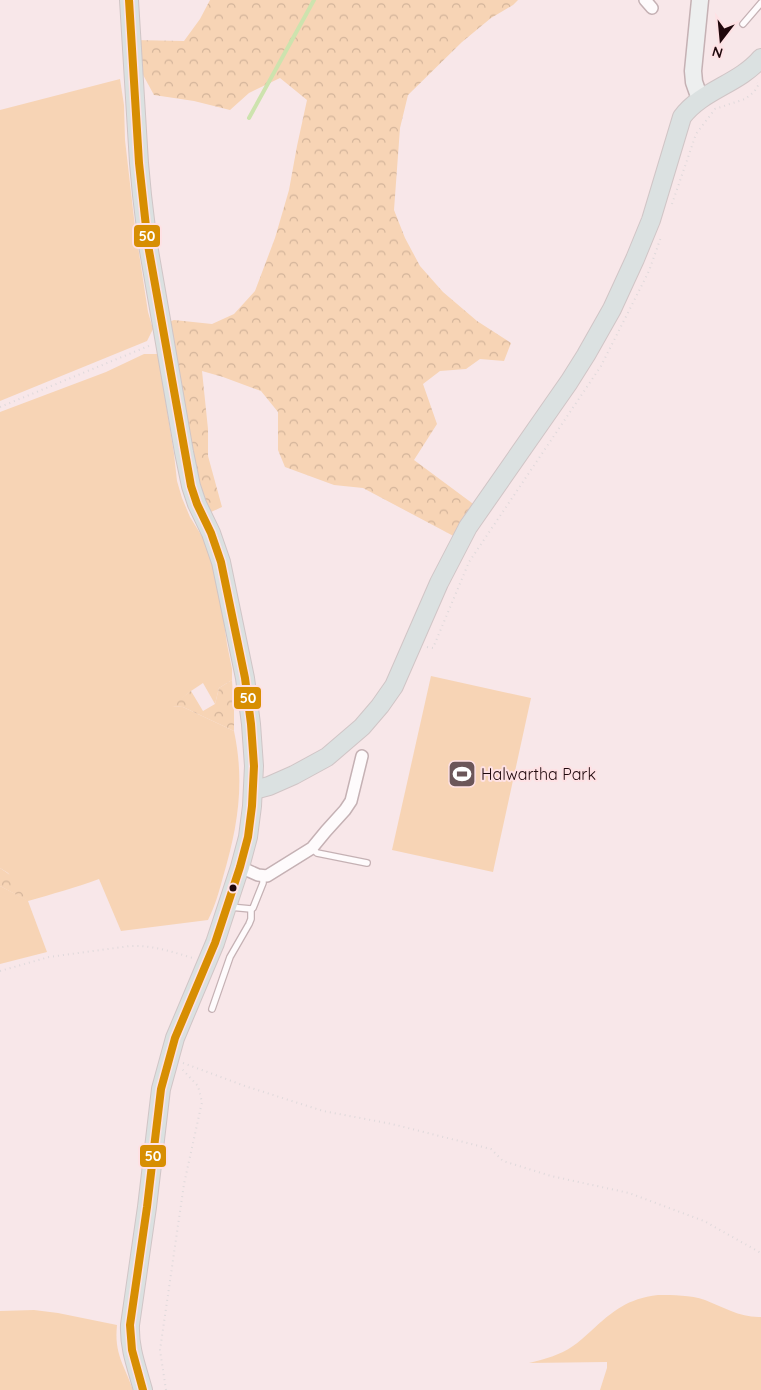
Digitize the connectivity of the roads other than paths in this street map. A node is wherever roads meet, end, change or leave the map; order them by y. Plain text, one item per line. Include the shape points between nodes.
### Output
1 (129, 0) edge
2 (700, 0) edge
3 (761, 3) edge
4 (743, 24) dead end
5 (761, 58) edge
6 (700, 99) junction
7 (362, 756) dead end
8 (254, 790) junction
9 (312, 848) junction
10 (367, 863) dead end
11 (240, 867) junction
12 (263, 876) junction
13 (228, 906) junction
14 (251, 909) junction
15 (212, 1009) dead end
16 (143, 1390) edge

1 - 8 main road via 148,245 191,486 221,562 245,678
2 - 6 street via 693,71
3 - 4 lane
5 - 6 main road via 745,73
6 - 8 main road via 686,111 679,124 651,220 612,309 569,382 464,534 394,686 362,727 327,757 294,776
7 - 9 street via 348,806
8 - 11 main road via 248,837
9 - 10 lane
9 - 12 street
11 - 12 street
11 - 13 main road
12 - 14 lane
13 - 14 lane
13 - 16 main road via 175,1038 161,1089 130,1325 132,1354
14 - 15 lane via 251,919 230,957

